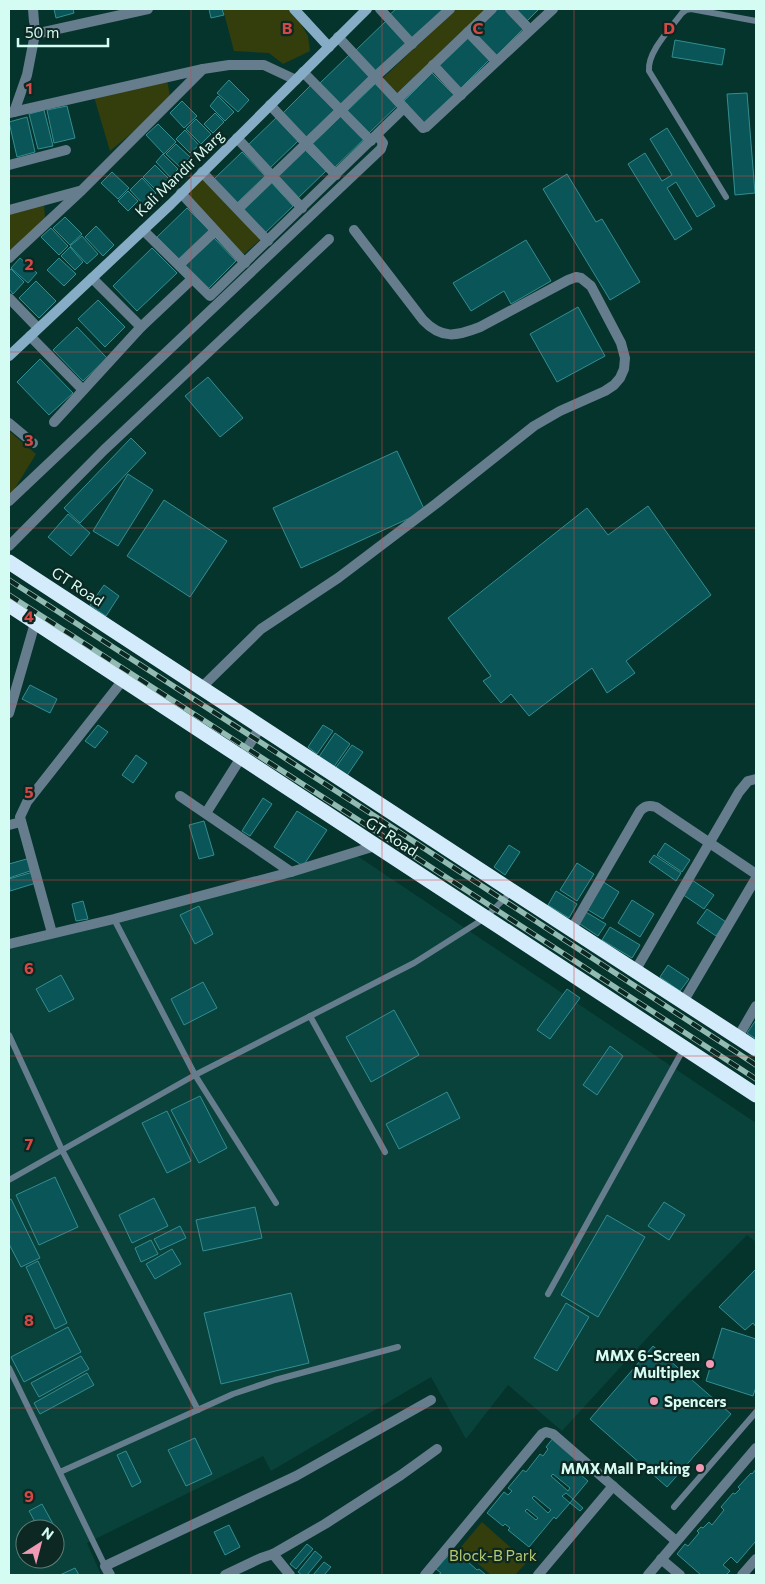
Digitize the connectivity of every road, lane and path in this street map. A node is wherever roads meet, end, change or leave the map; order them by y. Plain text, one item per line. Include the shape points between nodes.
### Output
1 (33, 9) edge
2 (148, 9) edge
3 (294, 9) edge
4 (367, 9) edge
5 (380, 9) edge
6 (448, 9) edge
7 (492, 9) edge
8 (510, 9) edge
9 (553, 9) edge
10 (724, 12) edge
11 (104, 14) edge
12 (756, 21) edge
13 (530, 30) junction
14 (468, 32) junction
15 (35, 34) junction
16 (338, 37) junction
17 (412, 44) junction
18 (329, 47) junction
19 (496, 61) junction
20 (433, 65) junction
21 (202, 69) junction
22 (299, 76) junction
23 (375, 77) junction
24 (460, 95) junction
25 (396, 100) junction
26 (270, 105) junction
27 (404, 108) junction
28 (341, 110) junction
29 (11, 113) edge
30 (237, 138) junction
31 (374, 138) junction
32 (306, 143) junction
33 (66, 150) dead end
34 (9, 165) edge
35 (202, 172) junction
36 (336, 175) junction
37 (272, 176) junction
38 (82, 190) junction
39 (181, 193) junction
40 (726, 197) dead end
41 (302, 208) junction
42 (238, 209) junction
43 (9, 210) edge
44 (143, 230) junction
45 (354, 230) dead end
46 (216, 231) junction
47 (329, 239) dead end
48 (268, 241) junction
49 (9, 258) edge
50 (245, 263) junction
51 (178, 265) junction
52 (92, 278) junction
53 (192, 279) junction
54 (9, 298) edge
55 (142, 326) junction
56 (34, 332) junction
57 (9, 356) edge
58 (83, 390) junction
59 (54, 422) dead end
60 (9, 423) edge
61 (33, 443) dead end
62 (9, 501) edge
63 (9, 546) edge
64 (9, 562) edge
65 (9, 606) edge
66 (36, 623) junction
67 (123, 680) junction
68 (202, 687) junction
69 (10, 706) edge
70 (261, 726) junction
71 (242, 758) junction
72 (756, 779) edge
73 (180, 796) dead end
74 (206, 813) junction
75 (21, 822) junction
76 (9, 825) edge
77 (708, 843) junction
78 (375, 846) junction
79 (291, 872) junction
80 (756, 874) edge
81 (756, 878) edge
82 (512, 891) junction
83 (484, 918) junction
84 (114, 919) junction
85 (572, 930) junction
86 (52, 933) junction
87 (9, 944) edge
88 (635, 971) junction
89 (683, 1002) junction
90 (756, 1006) edge
91 (310, 1016) junction
92 (9, 1035) edge
93 (738, 1037) junction
94 (684, 1048) junction
95 (756, 1049) edge
96 (195, 1075) junction
97 (756, 1095) edge
98 (62, 1150) junction
99 (385, 1152) dead end
100 (9, 1180) edge
101 (276, 1203) dead end
102 (548, 1294) dead end
103 (398, 1347) dead end
104 (9, 1368) edge
105 (431, 1400) dead end
106 (198, 1410) junction
107 (756, 1412) edge
108 (756, 1448) edge
109 (437, 1449) dead end
110 (60, 1472) junction
111 (613, 1486) junction
112 (674, 1507) dead end
113 (676, 1541) junction
114 (273, 1554) junction
115 (661, 1559) junction
116 (756, 1559) edge
117 (108, 1571) edge
118 (225, 1575) edge
119 (290, 1575) edge
120 (425, 1575) edge
121 (538, 1575) edge
122 (648, 1575) edge
123 (680, 1575) edge
124 (742, 1575) edge

1 - 15 street
2 - 11 street
3 - 18 street
4 - 16 street, Kali Mandir Marg
5 - 17 street
6 - 17 street
7 - 14 street
8 - 13 street
9 - 13 street
10 - 12 lane
10 - 40 lane via 686,10 648,64 649,71
11 - 15 street
13 - 19 street
14 - 19 street
14 - 20 street
15 - 29 street via 27,75
16 - 18 street, Kali Mandir Marg
16 - 23 street
17 - 23 street
18 - 22 street, Kali Mandir Marg
19 - 24 street
20 - 24 street
20 - 25 street
21 - 22 street via 264,65
21 - 29 street
21 - 38 street
22 - 26 street, Kali Mandir Marg
22 - 28 street
23 - 25 street
23 - 28 street
24 - 27 street via 424,128
25 - 27 street
26 - 30 street, Kali Mandir Marg
26 - 32 street
27 - 31 street
28 - 31 street
28 - 32 street
30 - 35 street, Kali Mandir Marg
30 - 37 street
31 - 36 street
31 - 62 street via 383,143 381,149
32 - 36 street
32 - 37 street
33 - 34 street
35 - 39 street, Kali Mandir Marg
35 - 42 street
36 - 41 street
37 - 41 street
37 - 42 street
38 - 43 street
38 - 49 street
39 - 44 street, Kali Mandir Marg
39 - 46 street
41 - 48 street
42 - 48 street
44 - 51 street
44 - 52 street, Kali Mandir Marg
45 - 68 street via 423,320 434,330 448,335 480,327 568,280 581,278 591,286 621,343 624,369 614,385 534,426 338,578 261,629
46 - 50 street
46 - 51 street
47 - 63 street via 104,450
48 - 50 street
50 - 53 street via 210,296
51 - 53 street
52 - 55 street
52 - 56 street, Kali Mandir Marg
53 - 55 street
54 - 56 street
55 - 58 street
56 - 57 street, Kali Mandir Marg
56 - 58 street
58 - 59 street
60 - 61 street
64 - 68 highway, GT Road
65 - 66 highway, GT Road
66 - 67 highway, GT Road
66 - 69 street
67 - 71 highway, GT Road
67 - 75 street via 27,802
68 - 70 highway, GT Road
70 - 71 street
70 - 82 highway, GT Road
71 - 74 street
71 - 78 highway, GT Road
72 - 77 street via 748,781 739,792
73 - 74 street
74 - 79 street
75 - 76 street
75 - 86 street
77 - 80 street
77 - 85 street via 656,807 644,807
77 - 88 street
78 - 79 street
78 - 83 highway, GT Road
79 - 84 street
81 - 89 street
82 - 83 lane
82 - 85 highway, GT Road
83 - 91 lane via 414,963
83 - 94 highway, GT Road
84 - 86 street
84 - 96 lane
85 - 88 highway, GT Road
86 - 87 street
88 - 89 highway, GT Road
89 - 93 highway, GT Road
90 - 93 street
91 - 96 lane
91 - 99 lane
92 - 98 lane
93 - 95 highway, GT Road
94 - 97 highway, GT Road
94 - 102 lane
96 - 98 lane
96 - 101 lane
98 - 100 lane
98 - 106 lane
103 - 106 lane via 256,1386
104 - 110 lane
105 - 117 street via 296,1476
106 - 110 lane
107 - 112 lane
108 - 113 street
109 - 114 street via 348,1510
110 - 117 lane
111 - 113 street
111 - 120 street via 553,1434 546,1432
111 - 121 street
113 - 115 street
114 - 118 street
114 - 119 street
115 - 122 street
115 - 123 street
116 - 124 street

